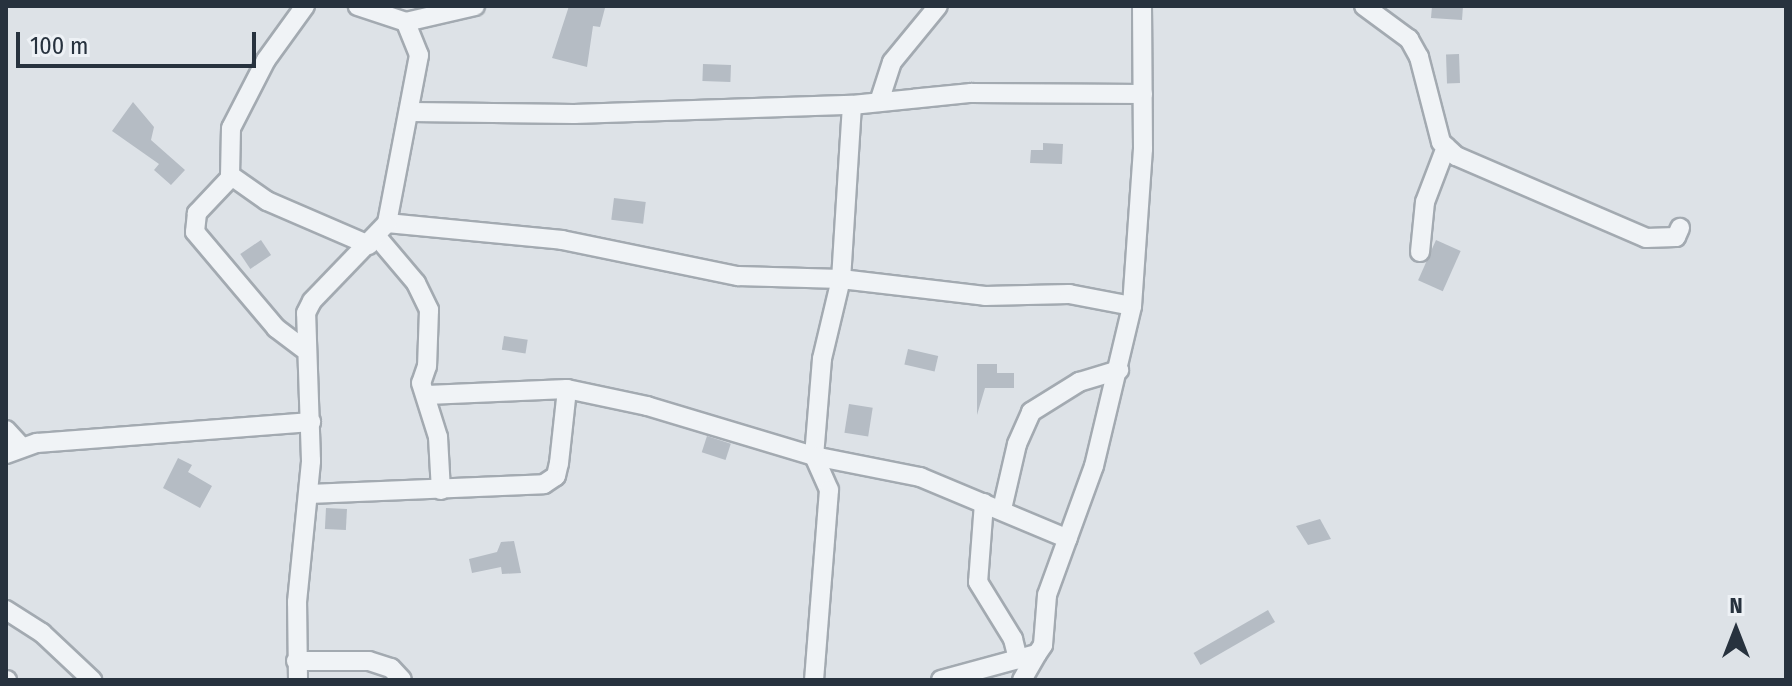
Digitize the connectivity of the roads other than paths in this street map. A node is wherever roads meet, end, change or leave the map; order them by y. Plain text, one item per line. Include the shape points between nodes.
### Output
1 (305, 6) edge
2 (358, 6) edge
3 (475, 6) edge
4 (938, 6) edge
5 (1142, 6) edge
6 (1364, 6) edge
7 (406, 22) junction
8 (1143, 94) junction
9 (879, 102) junction
10 (852, 105) junction
11 (412, 112) junction
12 (1446, 147) junction
13 (231, 177) junction
14 (1680, 228) dead end
15 (378, 235) junction
16 (1420, 252) dead end
17 (841, 279) junction
18 (1132, 306) junction
19 (303, 348) junction
20 (1119, 370) junction
21 (567, 389) junction
22 (427, 395) junction
23 (311, 422) junction
24 (6, 430) edge
25 (14, 450) edge
26 (814, 456) junction
27 (441, 490) junction
28 (309, 494) junction
29 (993, 506) junction
30 (1068, 539) junction
31 (6, 610) edge
32 (1027, 656) junction
33 (296, 661) junction
34 (952, 678) edge
35 (92, 680) edge
36 (298, 680) edge
37 (402, 680) edge
38 (814, 680) edge
39 (1022, 680) edge

1 - 13 street via 266,60 231,128
2 - 7 street
3 - 7 street
4 - 9 street via 892,62
5 - 8 street
6 - 12 street via 1409,39
7 - 11 street via 419,55
8 - 9 street via 971,93
8 - 18 street
9 - 10 street
10 - 11 street via 574,114
10 - 17 street
11 - 15 street
12 - 14 street via 1485,171 1619,229 1666,239
12 - 16 street via 1425,202
13 - 15 street via 267,201
13 - 19 street via 197,213 195,232 276,328
15 - 17 street via 562,240 738,276
15 - 19 street via 312,301
15 - 22 street via 416,283 429,310 427,366 421,379
17 - 18 street via 985,296 1069,294
17 - 26 street via 822,359
18 - 20 street
19 - 23 street
20 - 29 street via 1065,389 1031,412
20 - 30 street
21 - 22 street
21 - 26 street via 661,409
21 - 27 street via 556,476 528,487
22 - 27 street via 438,437
23 - 25 street
23 - 28 street
24 - 25 street
26 - 29 street via 920,477
26 - 38 street via 829,490
27 - 28 street
28 - 33 street
29 - 30 street
29 - 32 street via 978,582
30 - 32 street via 1055,564 1043,645
31 - 35 street via 42,633
32 - 34 street
32 - 39 street
33 - 36 street
33 - 37 street via 369,661 391,668

